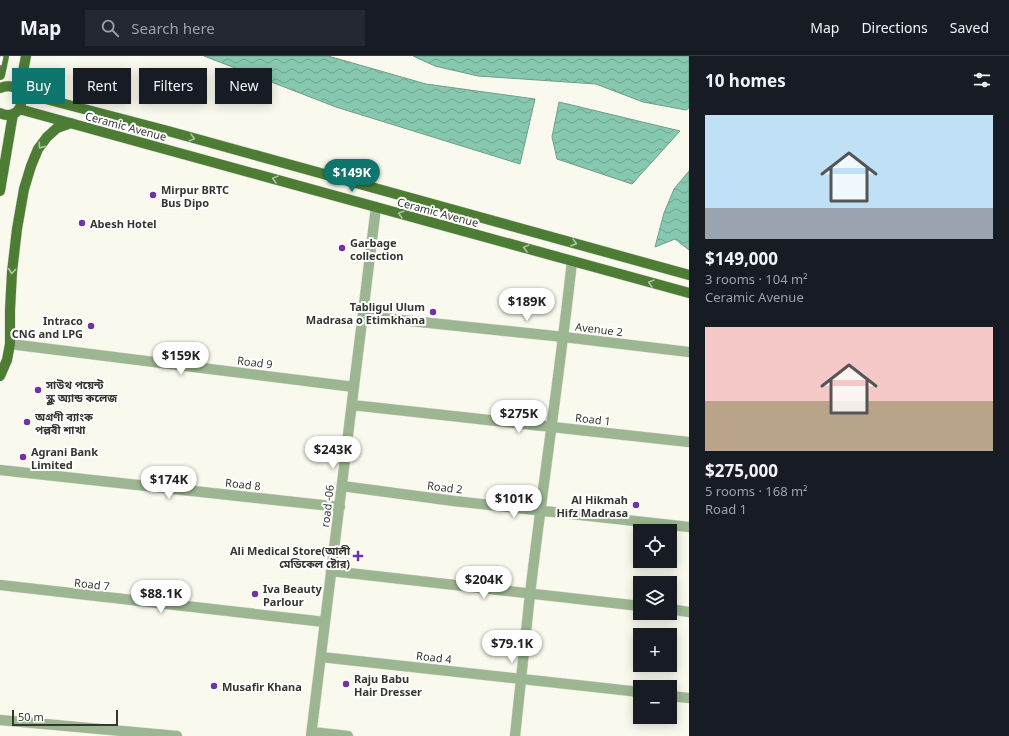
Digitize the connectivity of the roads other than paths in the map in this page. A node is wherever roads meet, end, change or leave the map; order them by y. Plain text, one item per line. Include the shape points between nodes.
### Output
1 (4, 56) edge
2 (26, 56) edge
3 (24, 68) edge
4 (0, 75) edge
5 (12, 87) edge
6 (0, 88) edge
7 (20, 104) edge
8 (64, 104) edge
9 (16, 111) junction
10 (0, 113) edge
11 (71, 123) junction
12 (144, 125) junction
13 (140, 142) junction
14 (0, 191) edge
15 (376, 207) junction
16 (572, 261) junction
17 (689, 275) edge
18 (689, 293) edge
19 (363, 316) junction
20 (564, 337) junction
21 (10, 344) junction
22 (689, 352) edge
23 (0, 376) edge
24 (354, 387) junction
25 (352, 405) junction
26 (551, 427) junction
27 (689, 442) edge
28 (0, 470) edge
29 (342, 486) junction
30 (340, 507) junction
31 (541, 511) junction
32 (689, 527) edge
33 (331, 571) junction
34 (0, 585) edge
35 (530, 594) junction
36 (633, 605) edge
37 (677, 610) edge
38 (689, 612) edge
39 (325, 622) junction
40 (321, 657) junction
41 (521, 679) junction
42 (633, 691) edge
43 (677, 697) edge
44 (689, 698) edge
45 (0, 720) edge
46 (312, 734) edge
47 (177, 736) edge
48 (348, 736) edge
49 (515, 736) edge

1 - 4 main road
2 - 3 main road
5 - 6 main road, Ceramic Avenue
7 - 9 main road
8 - 12 main road, Ceramic Avenue
9 - 10 main road, Ceramic Avenue via 4,115
9 - 11 main road, Ceramic Avenue
9 - 14 main road
11 - 13 main road, Ceramic Avenue
11 -> 21 main road via 57,128 47,136 38,149 24,189 12,272
12 - 13 main road
12 -> 17 main road, Ceramic Avenue
15 -> 13 main road, Ceramic Avenue
16 -> 15 main road, Ceramic Avenue
15 - 19 street, road -06
18 -> 16 main road, Ceramic Avenue
16 - 20 street
19 - 20 street, Avenue 2
19 - 24 street, road -06
20 - 22 street, Avenue 2
20 - 26 street
21 - 23 main road
21 - 24 street, Road 9
24 - 25 street, road -06
25 - 26 street, Road 1
25 - 29 street, road -06
26 - 27 street, Road 1
26 - 31 street
28 - 30 street, Road 8
29 - 30 street, road -06
29 - 31 street, Road 2
30 - 33 street, road -06
31 - 32 street, Road 2
31 - 35 street
33 - 35 street
33 - 39 street, road -06
34 - 39 street, Road 7
35 - 36 street
35 - 41 street
37 - 38 street
39 - 40 street, road -06
40 - 41 street, Road 4
40 - 46 street, road -06
41 - 42 street, Road 4
41 - 49 street
43 - 44 street
45 - 47 street
46 - 48 street

